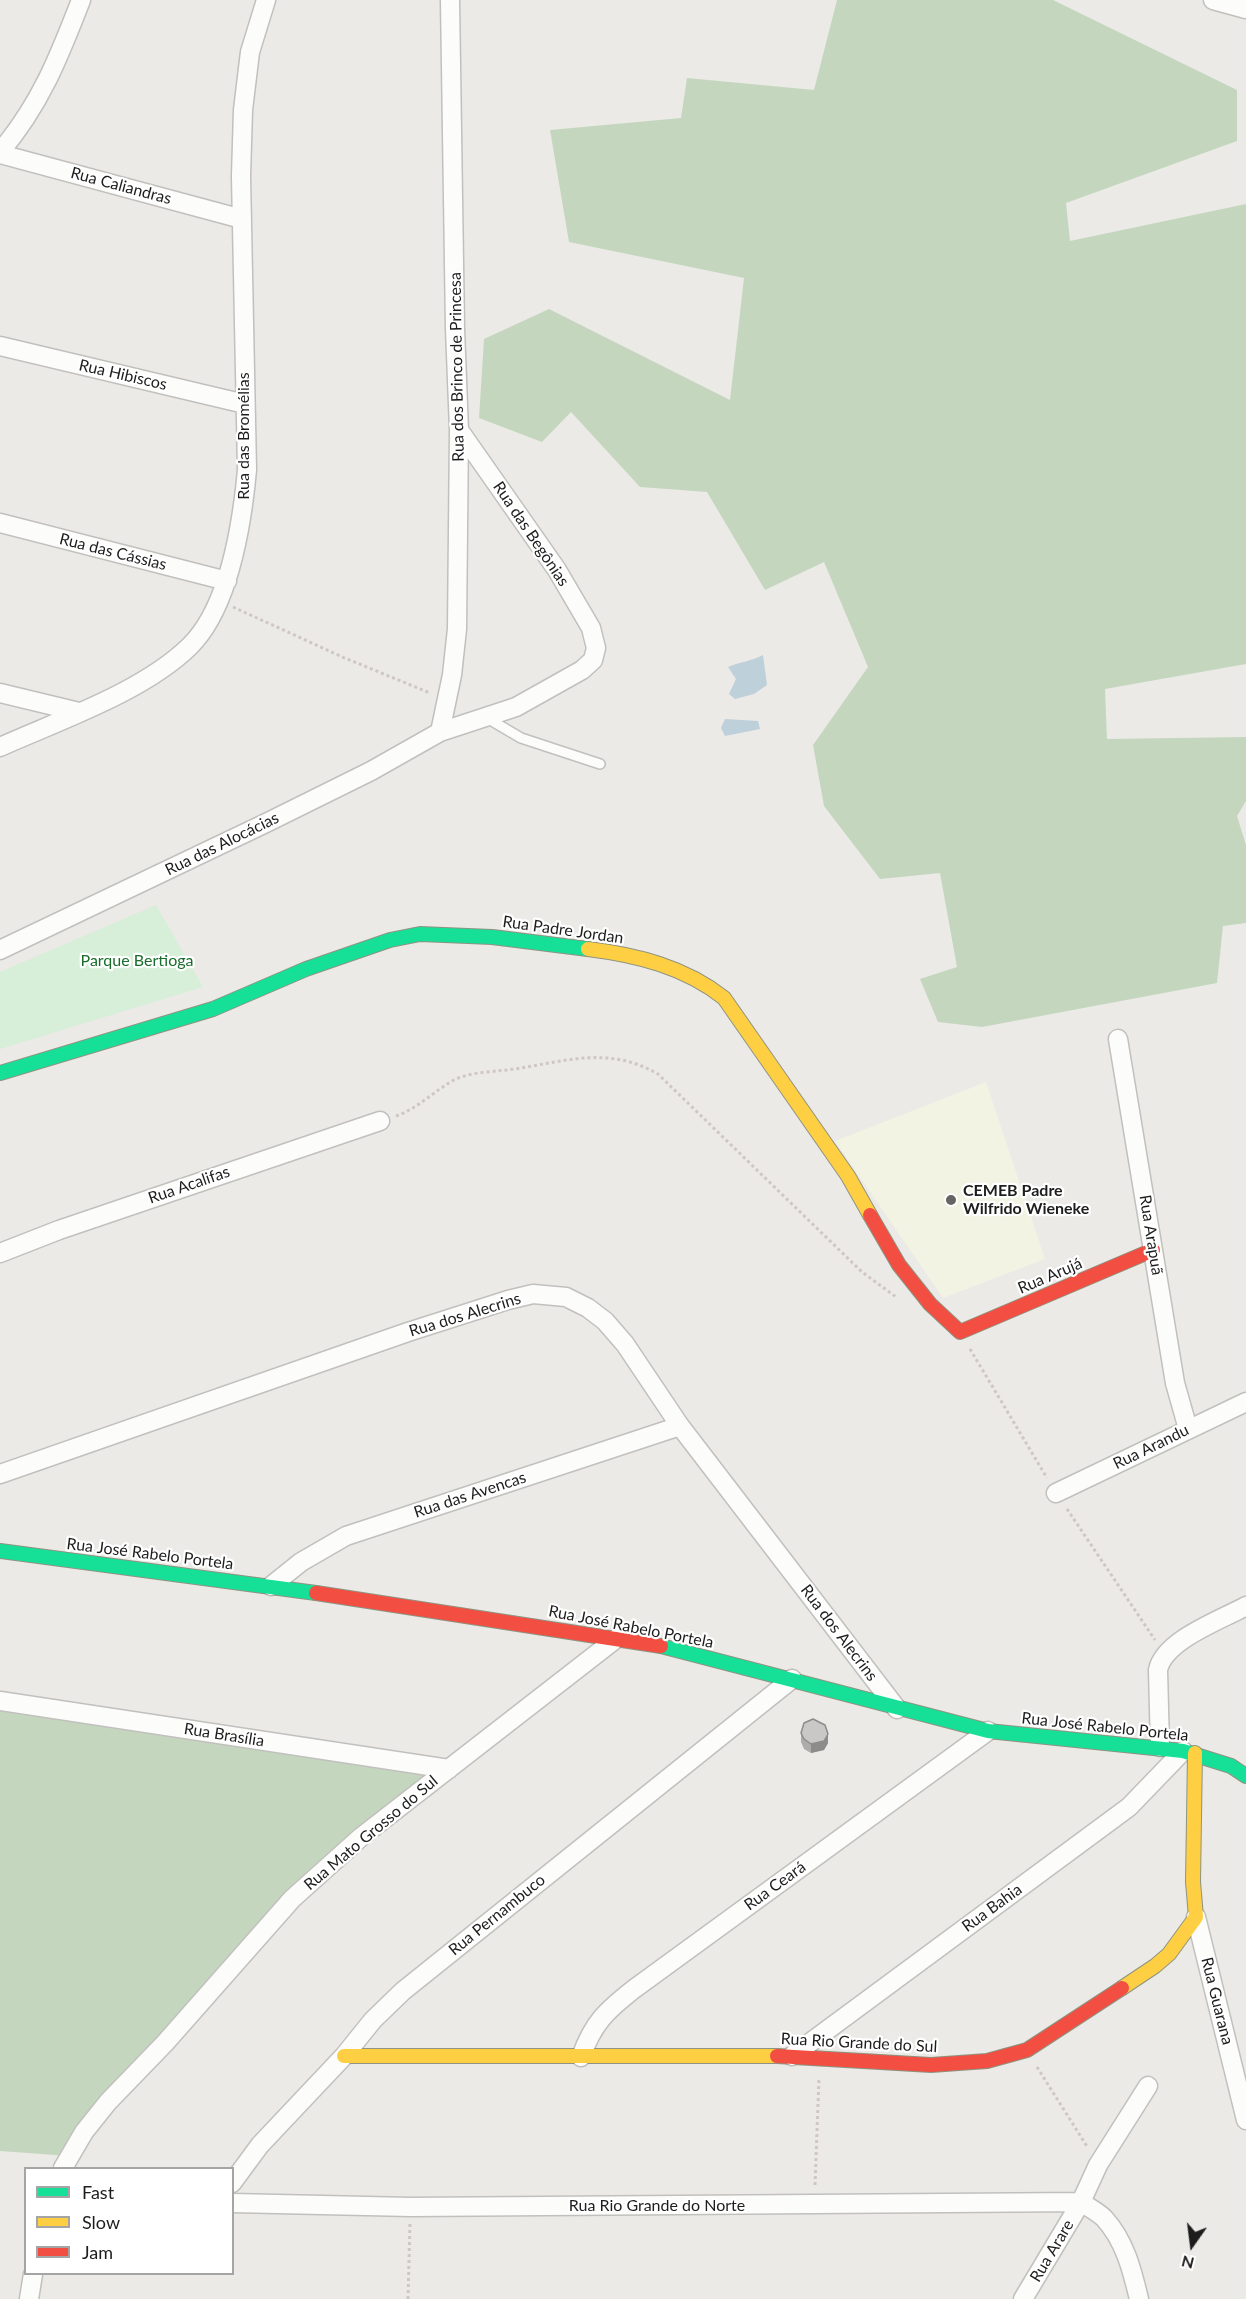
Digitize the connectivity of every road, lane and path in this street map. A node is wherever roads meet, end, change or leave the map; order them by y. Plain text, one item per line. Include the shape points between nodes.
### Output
1 (81, 0) edge
2 (266, 0) edge
3 (450, 0) edge
4 (1213, 0) edge
5 (1246, 9) edge
6 (0, 153) edge
7 (242, 219) junction
8 (0, 346) edge
9 (245, 404) junction
10 (459, 430) junction
11 (0, 523) edge
12 (226, 581) junction
13 (218, 600) junction
14 (0, 693) edge
15 (446, 699) junction
16 (79, 712) junction
17 (485, 717) junction
18 (440, 732) junction
19 (0, 747) edge
20 (600, 764) dead end
21 (0, 950) edge
22 (1118, 1039) dead end
23 (0, 1073) edge
24 (380, 1121) joint
25 (1153, 1250) junction
26 (0, 1253) edge
27 (930, 1304) junction
28 (960, 1332) joint
29 (1246, 1402) edge
30 (680, 1426) junction
31 (1188, 1430) junction
32 (0, 1474) edge
33 (1056, 1493) dead end
34 (0, 1551) edge
35 (271, 1586) junction
36 (1246, 1606) edge
37 (617, 1638) junction
38 (792, 1679) junction
39 (0, 1701) edge
40 (897, 1709) junction
41 (988, 1731) junction
42 (1160, 1747) junction
43 (1189, 1752) junction
44 (1238, 1763) edge
45 (449, 1769) junction
46 (1246, 1776) edge
47 (1196, 1917) junction
48 (1027, 2050) junction
49 (344, 2056) junction
50 (792, 2056) junction
51 (581, 2057) junction
52 (820, 2059) junction
53 (1148, 2086) dead end
54 (1246, 2120) edge
55 (1098, 2165) junction
56 (64, 2167) edge
57 (234, 2180) edge
58 (1081, 2202) junction
59 (234, 2203) edge
60 (814, 2205) junction
61 (411, 2207) junction
62 (33, 2275) edge
63 (29, 2299) edge
64 (408, 2299) edge
65 (1023, 2299) edge
66 (1139, 2299) edge

1 - 6 street via 39,98
2 - 7 street, Rua das Bromélias via 250,52 246,81
3 - 10 street, Rua dos Brinco de Princesa
4 - 5 street
6 - 7 street, Rua Caliandras
7 - 9 street, Rua das Bromélias
8 - 9 street, Rua Hibiscos
9 - 12 street, Rua das Bromélias via 247,470 243,512
10 - 15 street, Rua dos Brinco de Princesa via 456,653
10 - 17 street, Rua das Begônias via 557,570 596,643 595,656 582,670 516,707
11 - 12 street, Rua das Cássias
12 - 13 street, Rua das Bromélias
13 - 15 path
13 - 16 street, Rua das Bromélias via 191,645 160,671
14 - 16 street
15 - 18 street, Rua dos Brinco de Princesa
16 - 19 street, Rua das Bromélias
17 - 18 street
17 - 20 lane via 522,738
18 - 21 street, Rua das Alocácias via 371,771
22 - 25 street, Rua Arapuã
23 - 27 street, Rua Padre Jordan via 213,1009 363,948 420,934 492,937 651,960 704,982 724,998 848,1176 899,1265
24 - 26 street, Rua Acalifas
24 - 27 path via 400,1115 456,1079 480,1072 588,1056 642,1064 658,1074 862,1272 892,1295
25 - 28 street, Rua Arujá
25 - 31 street, Rua Arapuã via 1175,1383
27 - 28 street, Rua Padre Jordan
29 - 31 street, Rua Arandu
30 - 32 street, Rua dos Alecrins via 605,1321 566,1297 533,1294 408,1332
30 - 35 street, Rua das Avencas via 346,1536 301,1562
30 - 40 street, Rua dos Alecrins
31 - 33 street, Rua Arandu
34 - 35 street, Rua José Rabelo Portela
35 - 37 street, Rua José Rabelo Portela
36 - 42 street via 1181,1641 1161,1658
37 - 38 street, Rua José Rabelo Portela
37 - 45 street, Rua Mato Grosso do Sul
38 - 40 street, Rua José Rabelo Portela
38 - 49 street, Rua Pernambuco via 403,1991
39 - 45 street, Rua Brasília
40 - 41 street, Rua José Rabelo Portela
41 - 42 street, Rua José Rabelo Portela
41 - 51 street, Rua Ceará via 614,2005 588,2035
42 - 43 street, Rua José Rabelo Portela
43 - 44 street, Rua José Rabelo Portela
43 - 47 street
43 - 50 street, Rua Bahia via 1129,1807
44 - 46 street, Rua José Rabelo Portela
45 - 56 street, Rua Mato Grosso do Sul via 361,1837 292,1899 108,2102 84,2132
47 - 48 street, Rua Rio Grande do Sul via 1170,1954 1155,1966
47 - 54 street, Rua Guarana
48 - 52 street, Rua Rio Grande do Sul via 987,2061 931,2065
48 - 55 path
49 - 51 street, Rua Rio Grande do Sul
49 - 57 street, Rua Pernambuco via 260,2145
50 - 51 street, Rua Rio Grande do Sul
50 - 52 street, Rua Rio Grande do Sul
52 - 60 path
53 - 55 street, Rua Arare
55 - 58 street, Rua Arare
58 - 60 street, Rua Rio Grande do Norte
58 - 65 street, Rua Arare
58 - 66 street via 1103,2217 1114,2232 1126,2253
59 - 61 street, Rua Rio Grande do Norte
60 - 61 street, Rua Rio Grande do Norte
61 - 64 path
62 - 63 street

